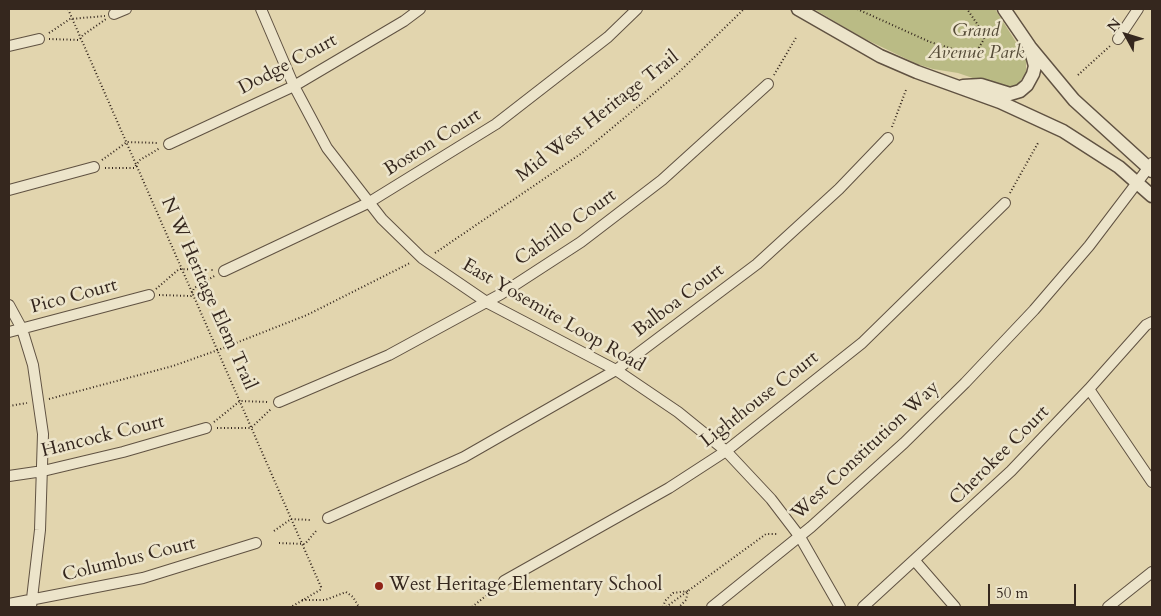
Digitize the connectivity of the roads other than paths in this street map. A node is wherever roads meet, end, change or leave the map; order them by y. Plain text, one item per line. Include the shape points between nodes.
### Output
1 (126, 9) edge
2 (261, 9) edge
3 (420, 9) edge
4 (637, 9) edge
5 (798, 9) edge
6 (1004, 9) edge
7 (1138, 9) edge
8 (114, 14) road end
9 (39, 39) road end
10 (1118, 39) road end
11 (9, 46) edge
12 (1030, 47) junction
13 (768, 84) road end
14 (294, 86) junction
15 (958, 87) junction
16 (888, 138) road end
17 (169, 144) road end
18 (94, 167) road end
19 (1151, 167) edge
20 (1137, 183) junction
21 (9, 190) edge
22 (1152, 196) edge
23 (1005, 202) road end
24 (368, 203) junction
25 (224, 271) road end
26 (149, 295) road end
27 (488, 303) junction
28 (9, 305) edge
29 (1152, 322) edge
30 (22, 329) junction
31 (9, 332) edge
32 (616, 370) junction
33 (1090, 389) junction
34 (279, 402) road end
35 (206, 428) road end
36 (726, 451) junction
37 (43, 470) junction
38 (9, 476) edge
39 (1152, 482) edge
40 (328, 518) dead end
41 (800, 537) junction
42 (256, 543) dead end
43 (915, 561) junction
44 (1152, 572) edge
45 (504, 581) dead end
46 (9, 604) edge
47 (32, 604) edge
48 (712, 607) edge
49 (840, 607) edge
50 (864, 607) edge
51 (955, 607) edge
52 (1108, 607) edge

1 - 8 street
2 - 14 street, East Yosemite Loop Road
3 - 14 street, Dodge Court
4 - 24 street, Boston Court via 608,37 496,124
5 - 15 street via 880,56
6 - 12 street
7 - 10 street
9 - 11 street
12 - 15 street via 1035,66 1027,85 1020,91 1010,94 980,85
12 - 19 street via 1074,100
13 - 27 street, Cabrillo Court via 662,180 581,242
14 - 17 street, Dodge Court
14 - 24 street, East Yosemite Loop Road via 327,148
15 - 20 street via 1063,131 1119,167
16 - 32 street, Balboa Court via 757,264
18 - 21 street
19 - 20 street, West Constitution Way
20 - 22 street
20 - 41 street, West Constitution Way via 1034,310 965,383
23 - 36 street, Lighthouse Court via 862,343
24 - 25 street, Boston Court
24 - 27 street, East Yosemite Loop Road via 422,258
26 - 30 street, Pico Court
27 - 32 street, East Yosemite Loop Road
27 - 34 street, Cabrillo Court via 389,355
28 - 30 street
29 - 33 street, Cherokee Court
30 - 31 street, Pico Court
30 - 37 street via 39,401
32 - 36 street, East Yosemite Loop Road via 678,412
32 - 40 street, Balboa Court via 464,457
33 - 39 street
33 - 43 street, Cherokee Court via 1011,471
35 - 37 street, Hancock Court via 123,452
36 - 41 street, East Yosemite Loop Road via 771,499
36 - 45 street, Lighthouse Court via 669,488
37 - 38 street, Hancock Court
37 - 47 street
41 - 48 street, West Constitution Way
41 - 49 street, East Yosemite Loop Road
42 - 47 street, Columbus Court via 143,578
43 - 50 street, Cherokee Court
43 - 51 street
44 - 52 street
46 - 47 street, Columbus Court

